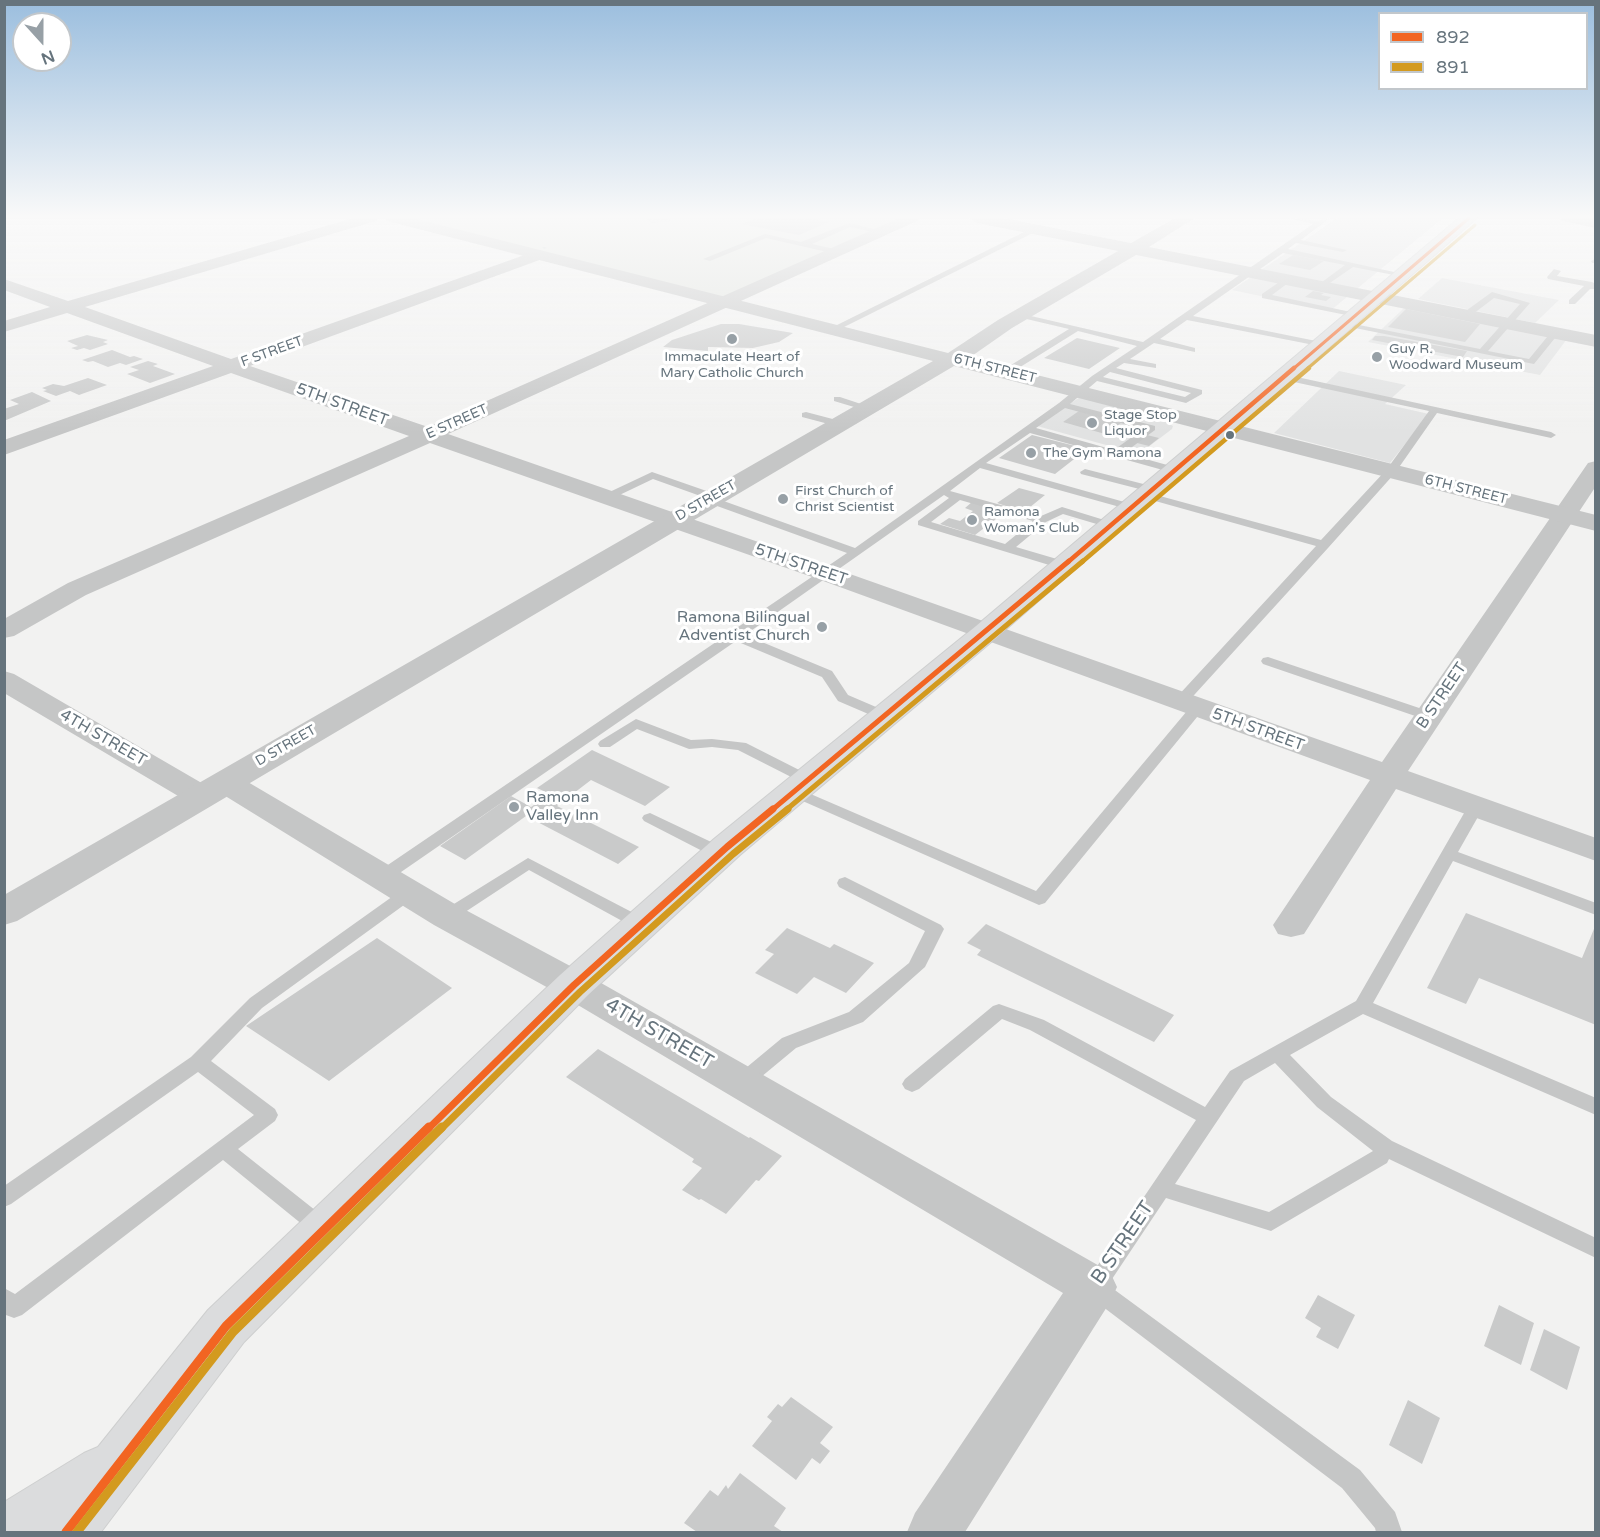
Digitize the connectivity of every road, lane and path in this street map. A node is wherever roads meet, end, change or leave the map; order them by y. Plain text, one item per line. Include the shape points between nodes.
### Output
1 (19, 290) edge
2 (123, 290) edge
3 (443, 290) edge
4 (676, 290) edge
5 (752, 290) edge
6 (913, 290) edge
7 (1064, 290) edge
8 (1222, 290) edge
9 (1274, 290) edge
10 (1335, 290) edge
11 (1386, 290) edge
12 (1586, 290) edge
13 (1579, 297) dead end
14 (1376, 298) junction
15 (725, 302) junction
16 (67, 308) junction
17 (1021, 315) junction
18 (1466, 315) junction
19 (1186, 316) junction
20 (1350, 320) junction
21 (1507, 324) junction
22 (4, 327) edge
23 (1077, 328) junction
24 (833, 329) junction
25 (1555, 333) junction
26 (1596, 341) edge
27 (1150, 342) junction
28 (1321, 345) junction
29 (1192, 350) dead end
30 (1482, 352) junction
31 (953, 358) junction
32 (1123, 360) junction
33 (231, 366) junction
34 (1152, 366) dead end
35 (1108, 369) junction
36 (1006, 372) junction
37 (1283, 377) junction
38 (1095, 378) junction
39 (1070, 398) junction
40 (837, 399) dead end
41 (868, 408) junction
42 (1434, 411) junction
43 (806, 415) dead end
44 (840, 424) junction
45 (1223, 428) junction
46 (1028, 429) junction
47 (429, 435) junction
48 (1551, 435) dead end
49 (4, 448) edge
50 (1116, 454) junction
51 (978, 464) junction
52 (1596, 468) edge
53 (1174, 470) junction
54 (1391, 471) junction
55 (1085, 472) dead end
56 (940, 492) junction
57 (957, 496) junction
58 (1143, 497) junction
59 (605, 498) junction
60 (712, 498) junction
61 (1565, 515) junction
62 (1042, 520) junction
63 (672, 521) junction
64 (1596, 523) edge
65 (1110, 525) junction
66 (1324, 545) junction
67 (1007, 548) junction
68 (855, 552) junction
69 (1063, 565) junction
70 (824, 573) junction
71 (4, 630) edge
72 (986, 632) junction
73 (734, 635) junction
74 (1268, 661) dead end
75 (4, 680) edge
76 (1189, 705) junction
77 (885, 716) junction
78 (1429, 716) junction
79 (605, 744) dead end
80 (1388, 777) junction
81 (801, 786) junction
82 (213, 789) junction
83 (1475, 808) junction
84 (651, 818) dead end
85 (1596, 850) edge
86 (720, 853) junction
87 (1449, 854) junction
88 (845, 883) dead end
89 (395, 885) junction
90 (1596, 909) edge
91 (4, 912) edge
92 (447, 916) junction
93 (641, 924) junction
94 (1291, 926) dead end
95 (574, 985) junction
96 (1362, 1006) junction
97 (1277, 1053) junction
98 (198, 1062) junction
99 (742, 1082) junction
100 (912, 1084) dead end
101 (1596, 1107) edge
102 (1209, 1118) junction
103 (1385, 1147) junction
104 (224, 1149) junction
105 (1160, 1188) junction
106 (4, 1198) edge
107 (324, 1230) junction
108 (1596, 1249) edge
109 (1094, 1287) junction
110 (4, 1298) edge
111 (122, 1460) junction
112 (8, 1533) edge
113 (66, 1533) edge
114 (934, 1533) edge
115 (1389, 1533) edge

1 - 16 street, 5TH STREET
2 - 16 street
3 - 33 street, F STREET
4 - 15 street, 6TH STREET
5 - 15 street, E STREET
6 - 24 lane
7 - 17 street, D STREET
8 - 19 lane
9 - 20 lane via 1265,296
10 - 14 street
11 - 14 main road
12 - 13 lane
14 - 18 street
14 - 20 main road
15 - 24 street, 6TH STREET
15 - 47 street, E STREET
16 - 22 street
16 - 33 street, 5TH STREET
17 - 23 lane
17 - 31 street, D STREET
18 - 21 street
18 - 21 lane via 1492,295 1525,302
19 - 27 lane
19 - 28 lane
20 - 28 main road
20 - 30 lane
21 - 25 street
21 - 30 lane
23 - 27 lane
23 - 36 lane
24 - 31 street, 6TH STREET
25 - 26 street
25 - 30 lane via 1531,362
27 - 29 lane
27 - 32 lane
28 - 37 main road
31 - 36 street, 6TH STREET
31 - 41 street, D STREET
32 - 34 lane
32 - 35 lane
33 - 47 street, 5TH STREET
33 - 49 street, F STREET
35 - 38 lane
35 - 38 lane via 1199,392 1186,400
36 - 39 street, 6TH STREET
37 - 42 lane
37 - 45 main road
38 - 39 lane
39 - 45 street, 6TH STREET
39 - 46 lane
39 - 50 lane via 1151,428
40 - 41 lane
41 - 44 street, D STREET
42 - 48 lane
42 - 54 lane
43 - 44 lane
44 - 60 street, D STREET
45 - 53 main road
45 - 54 street, 6TH STREET
46 - 50 lane
46 - 51 lane
47 - 59 street, 5TH STREET
47 - 71 street, E STREET via 76,589
50 - 53 lane
51 - 56 lane
51 - 58 lane
52 - 61 street, B STREET
53 - 58 main road
54 - 61 street, 6TH STREET
54 - 66 lane
55 - 58 lane
56 - 57 lane
56 - 68 lane
57 - 62 lane
57 - 67 lane via 922,524
58 - 65 main road
58 - 66 lane
59 - 60 lane via 652,475
59 - 63 street, 5TH STREET
60 - 63 street, D STREET
60 - 68 lane
61 - 64 street, 6TH STREET
61 - 78 street, B STREET
62 - 65 lane via 1062,510
62 - 67 lane
63 - 70 street, 5TH STREET
63 - 82 street, D STREET
65 - 69 main road
66 - 76 lane
67 - 69 lane
68 - 70 lane
69 - 72 main road
70 - 72 street, 5TH STREET
70 - 73 lane
72 - 76 street, 5TH STREET
72 - 77 main road
73 - 77 lane via 827,674 843,698
73 - 89 lane
74 - 78 lane
75 - 82 street, 4TH STREET
76 - 80 street, 5TH STREET
76 - 81 lane via 1039,899
77 - 81 main road
78 - 80 street, B STREET
79 - 81 lane via 636,723 689,744 741,746
80 - 83 street, 5TH STREET
80 - 94 street, B STREET
81 - 86 main road
82 - 89 street, 4TH STREET
82 - 91 street, D STREET
83 - 85 street, 5TH STREET
83 - 87 lane
84 - 86 lane
86 - 93 main road
87 - 90 lane
87 - 96 lane
88 - 99 lane via 935,929 916,967 856,1017 789,1043
89 - 92 street, 4TH STREET
89 - 98 lane via 256,1003
92 - 93 lane via 528,862
92 - 95 street, 4TH STREET
93 - 95 main road
95 - 99 street, 4TH STREET
95 - 107 main road
96 - 97 lane, B STREET
96 - 101 lane
97 - 102 lane, B STREET via 1237,1076
97 - 103 lane via 1324,1101
98 - 104 lane via 268,1115
98 - 106 lane
99 - 109 street, 4TH STREET
100 - 102 lane via 999,1011 1037,1025
102 - 105 lane, B STREET
103 - 105 lane via 1380,1157 1271,1222
103 - 108 lane
104 - 107 lane
104 - 110 lane via 14,1308
105 - 109 lane, B STREET
107 - 111 main road via 226,1326
109 - 114 street, B STREET
109 - 115 lane via 1352,1479 1386,1521
111 - 112 main road
111 - 113 main road

